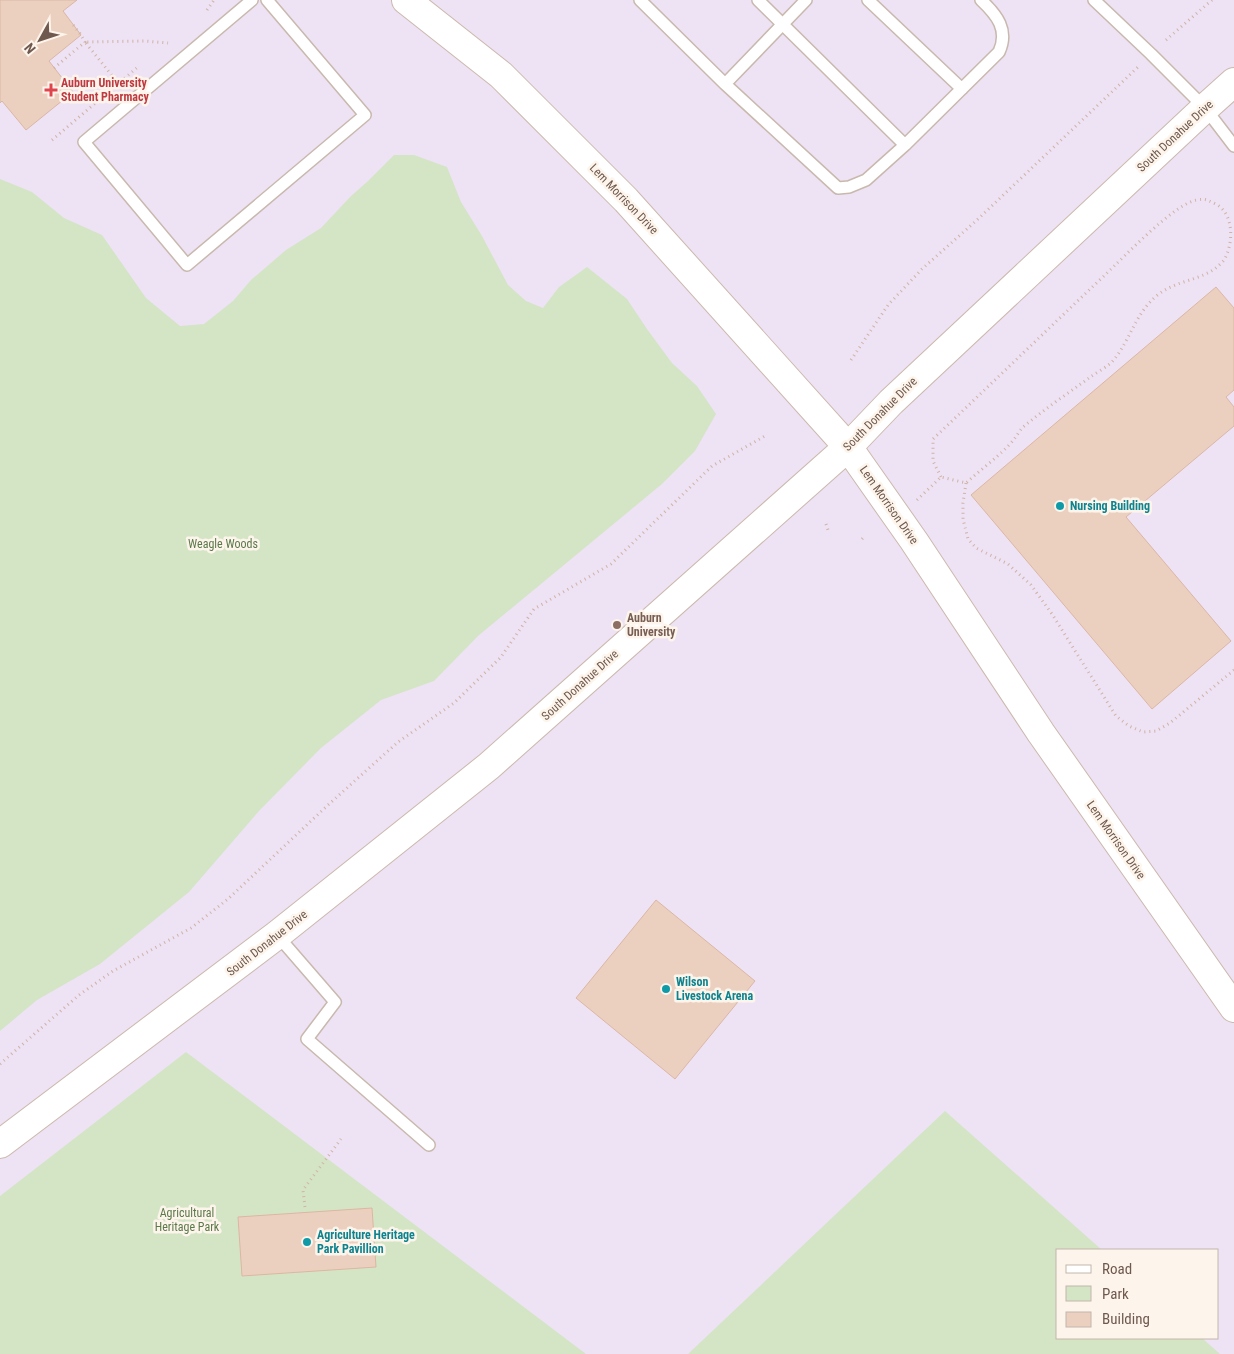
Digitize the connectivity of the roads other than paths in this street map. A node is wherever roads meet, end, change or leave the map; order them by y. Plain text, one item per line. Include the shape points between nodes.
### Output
1 (252, 0) edge
2 (267, 0) edge
3 (406, 0) edge
4 (640, 0) edge
5 (758, 0) edge
6 (806, 0) edge
7 (868, 0) edge
8 (981, 0) edge
9 (1094, 0) edge
10 (783, 24) junction
11 (1234, 82) edge
12 (725, 84) junction
13 (962, 89) junction
14 (1205, 108) junction
15 (905, 145) junction
16 (1234, 146) edge
17 (848, 447) junction
18 (277, 935) junction
19 (1232, 1001) edge
20 (0, 1144) edge
21 (429, 1145) dead end

1 - 2 lane via 84,142 187,265 364,115
3 - 17 street, Lem Morrison Drive via 501,75 626,200
4 - 12 lane
5 - 10 lane
6 - 10 lane
7 - 13 lane
8 - 13 lane via 992,11 1003,31 1003,42 999,52
9 - 14 lane
10 - 12 lane
10 - 15 lane
11 - 14 street, South Donahue Drive
12 - 15 lane via 838,188 866,180
13 - 15 lane
14 - 16 lane
14 - 17 street, South Donahue Drive via 891,402
17 - 18 street, South Donahue Drive via 489,766
17 - 19 street, Lem Morrison Drive via 1041,733
18 - 20 street, South Donahue Drive
18 - 21 lane via 335,1002 307,1039

